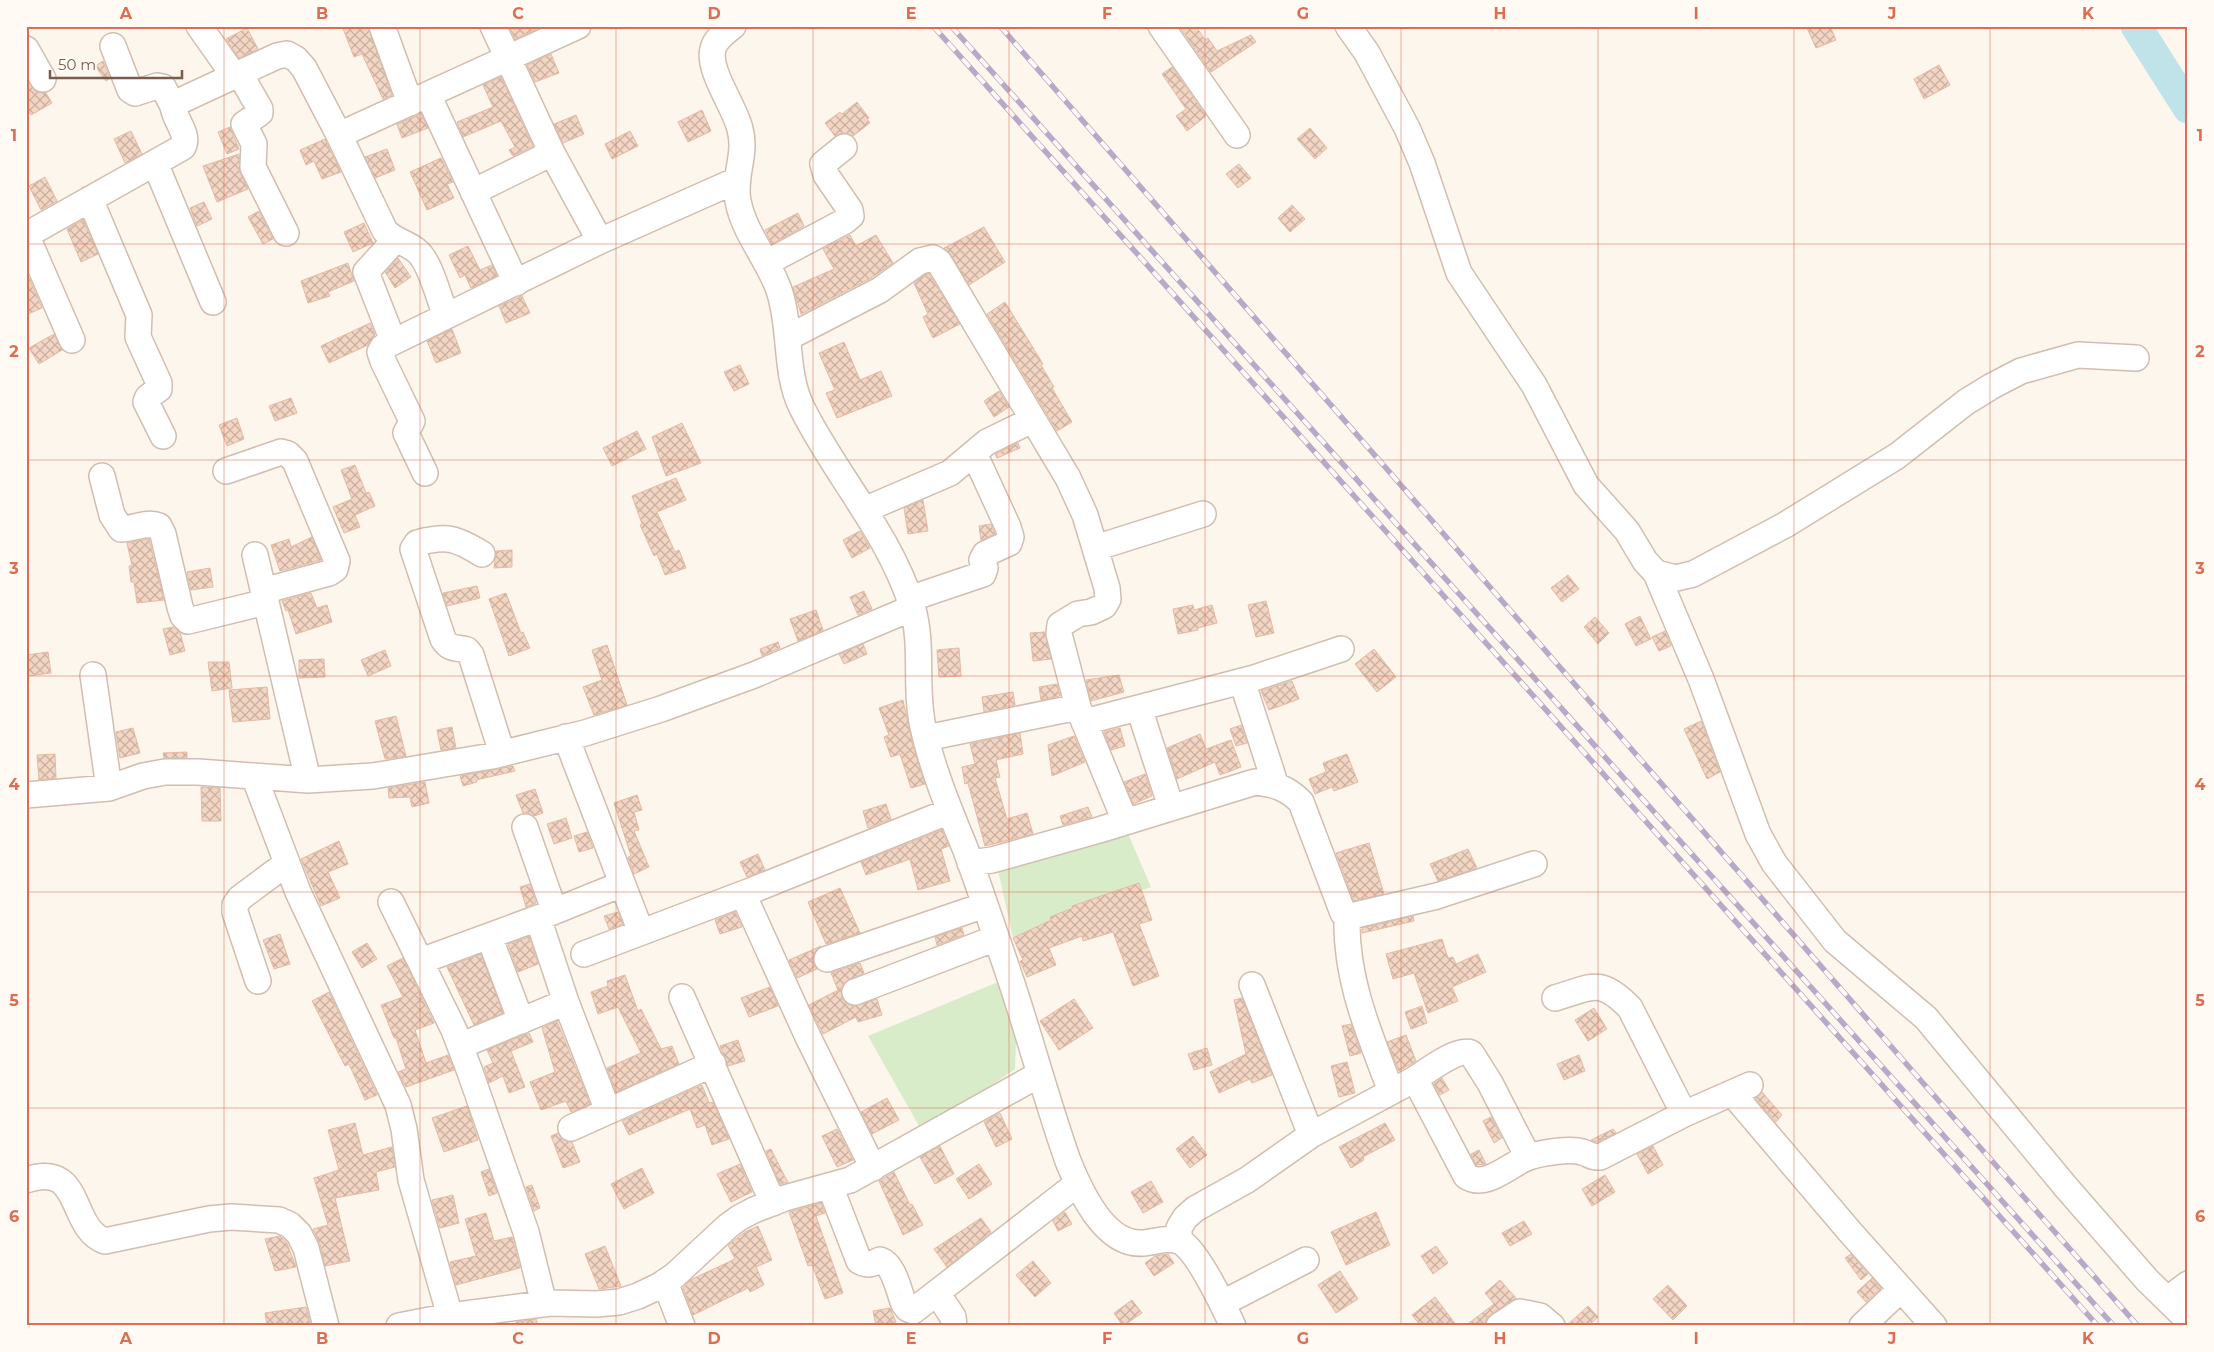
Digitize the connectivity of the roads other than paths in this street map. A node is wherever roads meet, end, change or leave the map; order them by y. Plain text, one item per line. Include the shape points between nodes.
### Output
1 (198, 26) edge
2 (382, 26) edge
3 (493, 26) edge
4 (578, 26) edge
5 (733, 26) edge
6 (1161, 26) edge
7 (1348, 26) edge
8 (113, 46) dead end
9 (26, 49) edge
10 (509, 58) junction
11 (238, 76) junction
12 (43, 79) dead end
13 (419, 99) junction
14 (173, 106) junction
15 (338, 135) junction
16 (1237, 136) dead end
17 (844, 147) dead end
18 (552, 153) junction
19 (155, 163) junction
20 (737, 180) junction
21 (473, 192) junction
22 (90, 198) junction
23 (286, 233) dead end
24 (394, 241) junction
25 (600, 241) junction
26 (766, 263) junction
27 (516, 283) junction
28 (213, 302) dead end
29 (446, 316) junction
30 (789, 337) junction
31 (72, 340) dead end
32 (393, 341) junction
33 (2136, 358) dead end
34 (1032, 420) junction
35 (163, 436) dead end
36 (974, 453) junction
37 (226, 471) dead end
38 (425, 473) dead end
39 (102, 476) dead end
40 (864, 510) junction
41 (1203, 514) dead end
42 (1095, 548) junction
43 (482, 554) dead end
44 (255, 555) dead end
45 (1656, 573) junction
46 (265, 597) junction
47 (911, 603) junction
48 (1341, 649) dead end
49 (93, 675) dead end
50 (1242, 681) junction
51 (1139, 708) junction
52 (1081, 714) junction
53 (566, 737) junction
54 (926, 738) junction
55 (502, 753) junction
56 (254, 776) junction
57 (308, 780) junction
58 (1275, 784) junction
59 (109, 788) junction
60 (26, 794) edge
61 (1171, 807) junction
62 (950, 811) junction
63 (1125, 821) junction
64 (524, 826) dead end
65 (287, 863) junction
66 (970, 863) junction
67 (1534, 864) dead end
68 (622, 884) junction
69 (743, 894) junction
70 (391, 902) dead end
71 (985, 905) junction
72 (546, 914) junction
73 (1347, 916) junction
74 (641, 932) junction
75 (489, 936) junction
76 (996, 938) junction
77 (584, 954) dead end
78 (827, 959) dead end
79 (421, 961) junction
80 (258, 982) dead end
81 (1252, 985) dead end
82 (855, 992) dead end
83 (682, 997) dead end
84 (1555, 998) dead end
85 (566, 1002) junction
86 (521, 1021) junction
87 (460, 1046) junction
88 (713, 1064) junction
89 (1040, 1074) junction
90 (1415, 1079) junction
91 (1391, 1091) junction
92 (608, 1111) junction
93 (1684, 1114) junction
94 (572, 1128) dead end
95 (1311, 1135) junction
96 (1528, 1157) junction
97 (873, 1168) junction
98 (26, 1180) edge
99 (1077, 1184) junction
100 (830, 1186) junction
101 (773, 1203) junction
102 (1179, 1241) junction
103 (1306, 1260) dead end
104 (665, 1282) junction
105 (2188, 1284) edge
106 (1901, 1289) junction
107 (937, 1293) junction
108 (2168, 1299) junction
109 (1223, 1303) junction
110 (555, 1304) junction
111 (450, 1316) junction
112 (494, 1319) edge
113 (2188, 1320) edge
114 (413, 1324) edge
115 (326, 1326) edge
116 (682, 1326) edge
117 (954, 1326) edge
118 (1233, 1326) edge
119 (1500, 1326) edge
120 (1552, 1326) edge
121 (1862, 1326) edge
122 (1934, 1326) edge

1 - 11 street
2 - 13 street
3 - 10 street
4 - 10 street
5 - 20 street via 713,49 714,70 741,134 742,159
6 - 16 street
7 - 45 street via 1388,92 1414,145 1459,273 1534,384 1586,485 1627,530
8 - 14 street via 130,90 135,93 163,87
9 - 12 street
10 - 13 street
10 - 18 street
11 - 14 street
11 - 15 street via 277,56 287,54 296,59 304,68
11 - 23 street via 260,109 260,113 244,124 254,144 253,167
13 - 15 street
13 - 21 street
14 - 19 street via 185,142 183,147
15 - 24 street via 378,221
17 - 26 street via 823,164 851,216
18 - 21 street
18 - 25 street
19 - 22 street
19 - 28 street
20 - 25 street
20 - 26 street via 743,218
21 - 27 street
22 - 31 street via 34,229 28,238
22 - 35 street via 139,315 138,337 159,383 159,389 146,402
24 - 29 street via 413,249 425,262
24 - 32 street via 366,272
25 - 27 street
26 - 30 street via 783,302
27 - 29 street
29 - 32 street
30 - 34 street via 880,290 920,261 933,258 944,270
30 - 40 street via 792,381 801,406
32 - 38 street via 380,352 412,421 406,433
33 - 45 street via 2078,355 2020,372 1966,402 1871,473 1776,530 1693,574 1676,578
34 - 36 street via 987,442
34 - 42 street via 1072,486
36 - 40 street via 950,473
36 - 47 street via 1008,527 1009,543 985,554 983,574
37 - 46 street via 281,452 288,454 295,461 337,561 335,568 328,573
39 - 46 street via 112,515 121,529 152,523 159,526 180,607 188,621
40 - 47 street via 899,570
41 - 42 street
42 - 52 street via 1108,598 1104,606 1078,614 1060,625
43 - 55 street via 460,540 444,537 417,543 413,549 443,638 448,646 467,650 471,655
44 - 46 street
45 - 108 street via 1701,679 1758,834 1774,864 1835,941 1926,1018 2065,1186 2147,1280
46 - 57 street
47 - 53 street via 705,694
47 - 54 street via 919,636 919,699
48 - 50 street
49 - 59 street
50 - 51 street
50 - 58 street
51 - 52 street
51 - 61 street
52 - 54 street
52 - 63 street
53 - 55 street
53 - 68 street
54 - 62 street
55 - 57 street via 373,776
56 - 57 street
56 - 59 street via 165,772
56 - 65 street
58 - 61 street via 1255,782
58 - 73 street via 1290,791 1301,802 1343,913
59 - 60 street
61 - 63 street
62 - 66 street
62 - 69 street
63 - 66 street via 992,860
64 - 72 street
65 - 80 street via 235,905
65 - 111 street via 398,1105 411,1180
66 - 71 street
67 - 73 street via 1437,896
68 - 72 street
68 - 74 street
69 - 74 street
69 - 97 street via 808,1037
70 - 79 street
71 - 76 street
71 - 78 street
72 - 75 street
72 - 85 street
73 - 91 street via 1348,954 1355,990
74 - 77 street
75 - 79 street
75 - 86 street
76 - 82 street
76 - 89 street
79 - 87 street
81 - 95 street
83 - 88 street
84 - 93 street via 1599,986 1610,989 1630,1008
85 - 86 street
85 - 92 street
86 - 87 street
87 - 110 street
88 - 92 street
88 - 101 street
89 - 97 street
89 - 99 street
90 - 91 street
90 - 96 street via 1458,1162 1471,1180 1486,1179
90 - 96 street via 1451,1057 1471,1053
91 - 95 street
92 - 94 street
93 - 96 street via 1600,1157 1593,1158 1581,1151
93 - 106 street via 1741,1089 1851,1233
95 - 102 street via 1247,1180 1195,1209 1179,1228
97 - 100 street
98 - 115 street via 46,1175 57,1178 67,1186 88,1227 97,1238 105,1241 193,1221 231,1217 279,1220 290,1225 306,1248
99 - 102 street via 1105,1226 1118,1237 1142,1243 1165,1239
99 - 107 street
100 - 101 street
100 - 107 street via 859,1261 864,1264 885,1261 908,1309 913,1311
101 - 104 street via 728,1226
102 - 109 street via 1189,1248
103 - 109 street
104 - 110 street via 619,1302
104 - 116 street
105 - 108 street
106 - 121 street
106 - 122 street
107 - 117 street via 953,1317
108 - 113 street
109 - 118 street
110 - 112 street
111 - 112 street
111 - 114 street
119 - 120 street via 1520,1312 1540,1316

